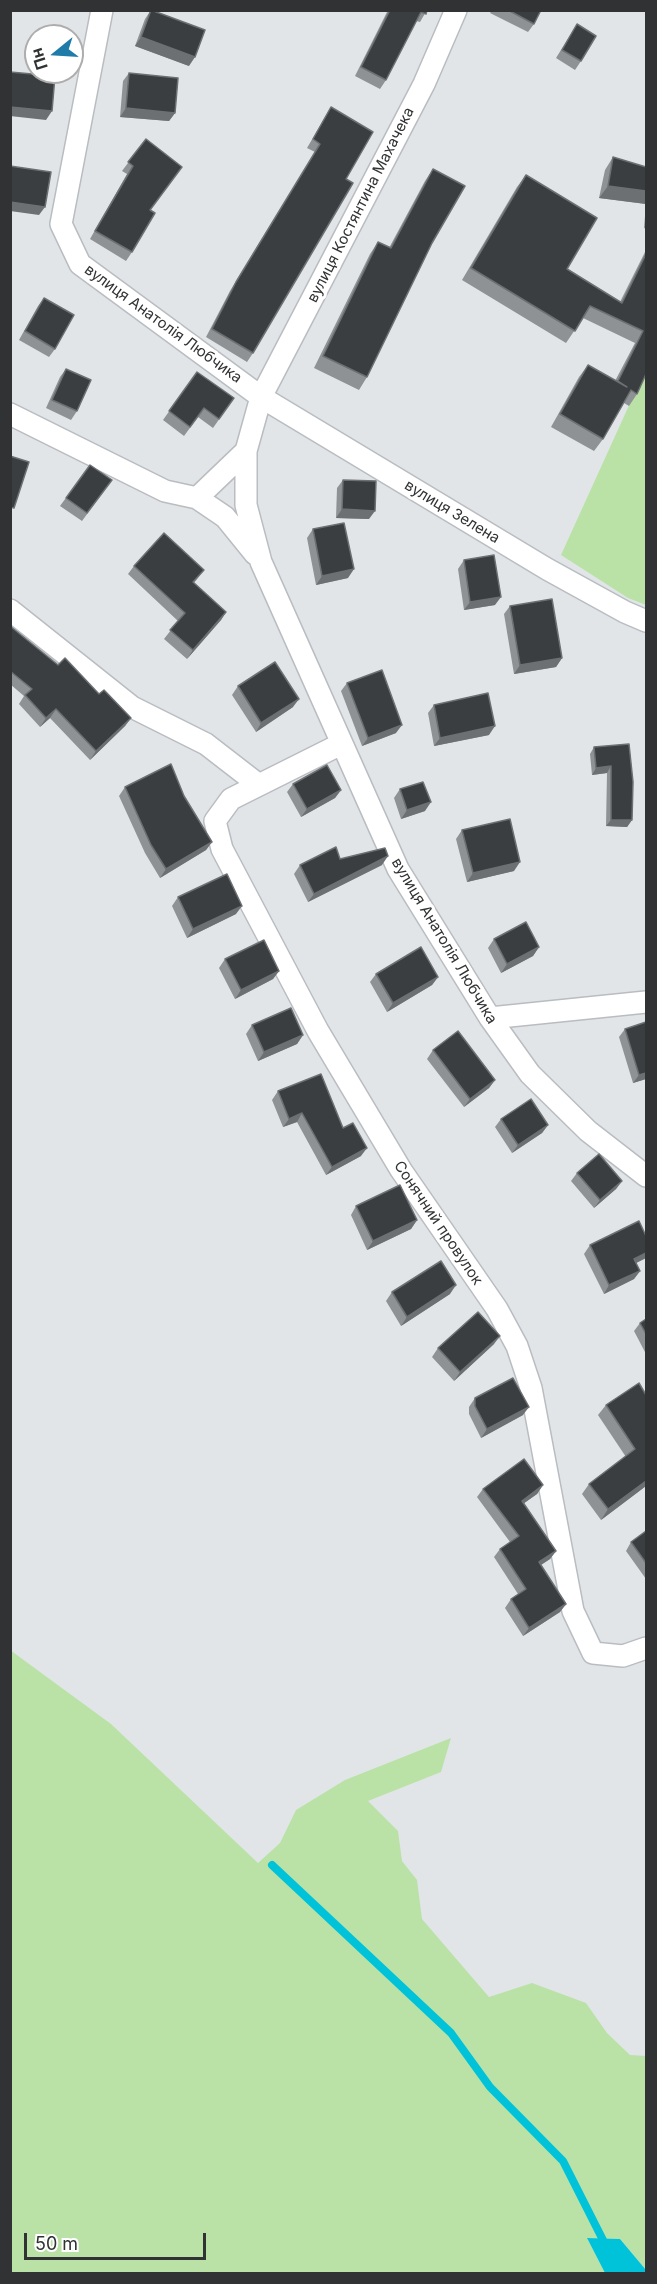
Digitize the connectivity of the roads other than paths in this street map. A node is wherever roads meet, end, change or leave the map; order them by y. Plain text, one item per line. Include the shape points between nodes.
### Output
1 (102, 10) edge
2 (456, 10) edge
3 (261, 397) junction
4 (10, 414) edge
5 (246, 451) junction
6 (197, 498) junction
7 (261, 562) junction
8 (10, 610) edge
9 (646, 621) edge
10 (341, 744) junction
11 (259, 785) junction
12 (646, 1002) edge
13 (490, 1018) junction
14 (646, 1176) edge
15 (646, 1648) edge

1 - 3 street, вулиця Анатолія Любчика via 61,224 80,264
2 - 3 street, вулиця Костянтина Махачека via 424,84
3 - 5 street, вулиця Анатолія Любчика
3 - 9 street, вулиця Зелена via 547,569
4 - 6 street, вулиця Анатолія Любчика via 165,491
5 - 6 street
5 - 7 street, вулиця Анатолія Любчика via 246,505
6 - 7 street, вулиця Анатолія Любчика via 225,518
7 - 10 street, вулиця Анатолія Любчика
8 - 11 street via 132,707 206,744
10 - 11 street, Сонячний провулок
10 - 13 street, вулиця Анатолія Любчика via 398,868
11 - 15 street, Сонячний провулок via 231,799 215,821 222,849 324,1041 401,1170 517,1346 531,1388 573,1611 593,1653 623,1656
12 - 13 street
13 - 14 street, вулиця Анатолія Любчика via 530,1074 588,1131

